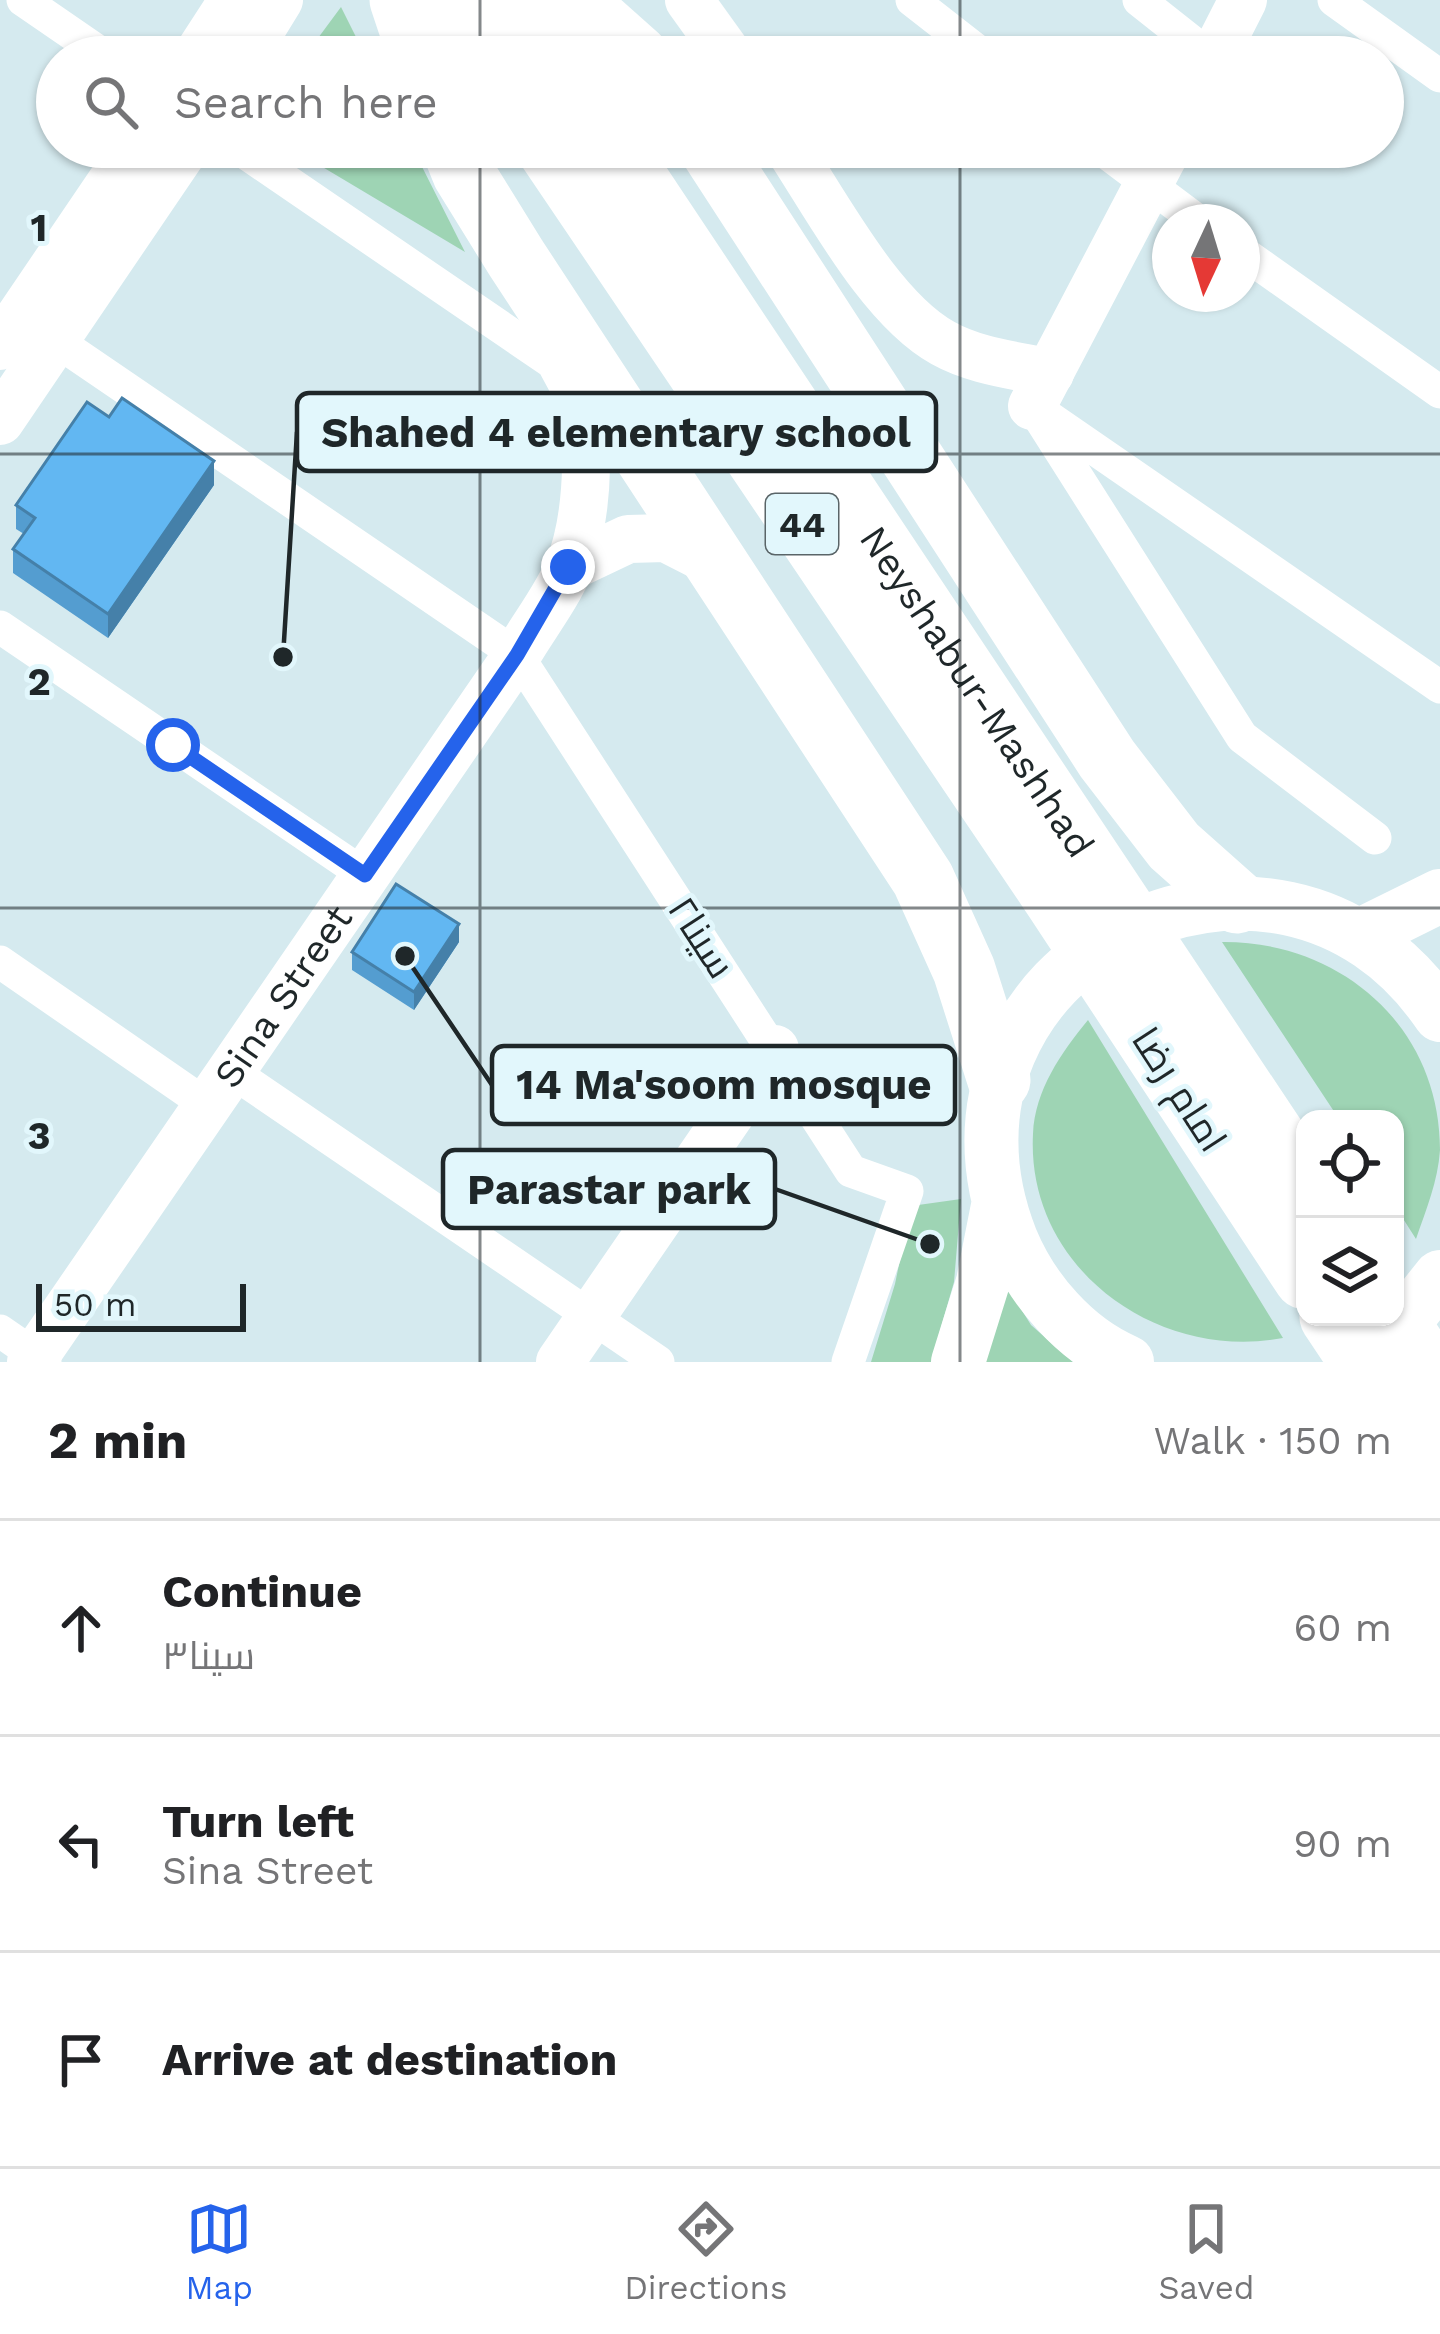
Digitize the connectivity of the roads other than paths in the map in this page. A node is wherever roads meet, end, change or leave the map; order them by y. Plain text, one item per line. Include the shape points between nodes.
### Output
1 (23, 0) edge
2 (233, 0) edge
3 (279, 0) edge
4 (401, 0) edge
5 (448, 0) edge
6 (517, 0) edge
7 (574, 0) edge
8 (689, 0) edge
9 (912, 0) edge
10 (1139, 0) edge
11 (1243, 0) edge
12 (1334, 0) edge
13 (75, 36) edge
14 (210, 36) edge
15 (257, 36) edge
16 (413, 36) edge
17 (473, 36) edge
18 (541, 36) edge
19 (614, 36) edge
20 (715, 36) edge
21 (958, 36) edge
22 (1185, 36) edge
23 (1223, 36) edge
24 (1384, 36) edge
25 (1404, 50) edge
26 (1440, 76) edge
27 (121, 168) edge
28 (167, 168) edge
29 (268, 168) edge
30 (462, 168) edge
31 (562, 168) edge
32 (628, 168) edge
33 (724, 168) edge
34 (802, 168) edge
35 (1157, 168) edge
36 (1159, 168) edge
37 (1186, 204) edge
38 (1260, 265) edge
39 (19, 327) edge
40 (579, 350) junction
41 (1041, 389) junction
42 (1440, 392) edge
43 (0, 421) edge
44 (586, 424) junction
45 (720, 566) junction
46 (568, 567) junction
47 (0, 627) edge
48 (517, 655) junction
49 (1440, 687) edge
50 (1375, 838) dead end
51 (365, 875) junction
52 (1078, 888) junction
53 (1440, 896) edge
54 (1237, 902) junction
55 (1359, 936) junction
56 (0, 962) edge
57 (1140, 982) junction
58 (1440, 1015) edge
59 (775, 1049) junction
60 (999, 1080) junction
61 (219, 1088) junction
62 (1296, 1172) edge
63 (998, 1206) junction
64 (1296, 1261) edge
65 (1440, 1277) edge
66 (592, 1316) junction
67 (1336, 1326) edge
68 (1400, 1326) edge
69 (28, 1353) edge
70 (560, 1362) edge
71 (658, 1362) edge
72 (848, 1362) edge
73 (958, 1362) edge
74 (1127, 1362) edge
75 (1343, 1362) edge
76 (1361, 1362) edge
77 (1424, 1362) edge

1 - 13 street
2 - 14 street
3 - 15 street
4 - 16 highway
5 - 17 highway
6 - 18 highway
7 - 19 highway
8 - 20 street
9 - 21 street
10 - 22 street
11 - 23 street
12 - 24 street
25 - 26 street
27 - 39 street
28 - 39 street
29 - 44 street via 553,363
30 - 40 highway
31 - 52 highway, 44
32 - 52 highway, Neyshabur-Mashhad / 44
33 - 54 highway via 1108,759 1174,846
34 - 41 street via 870,272 920,328
35 - 41 street
36 - 37 street
38 - 42 street
39 - 43 street
39 - 48 street
40 - 44 street, Sina Street
40 - 45 highway
41 - 49 street via 1276,573
41 - 50 street via 1242,737
44 - 46 street, Sina Street via 583,501
45 - 46 street via 666,538 628,539
45 - 60 highway via 923,879 964,970
46 - 48 street, Sina Street
47 - 51 street
48 - 51 street, Sina Street
48 - 59 street, سینا۲
51 - 61 street, Sina Street
52 - 57 highway, امام رضا / 44
53 - 55 main road
54 - 55 main road via 1300,911
54 - 60 main road via 1174,910 1115,933 1064,971 1024,1022
55 - 58 main road via 1403,969
56 - 61 street
57 - 62 highway, امام رضا / 44
57 - 64 highway, امام رضا / 44
59 - 66 street
59 - 72 street, سینا۲ via 851,1171 907,1191
60 - 63 main road via 990,1143
61 - 66 street
61 - 69 street, Sina Street
63 - 73 main road
63 - 74 main road via 1022,1265 1060,1316
65 - 75 main road via 1405,1321
66 - 70 street
66 - 71 street
67 - 76 highway
68 - 77 highway

